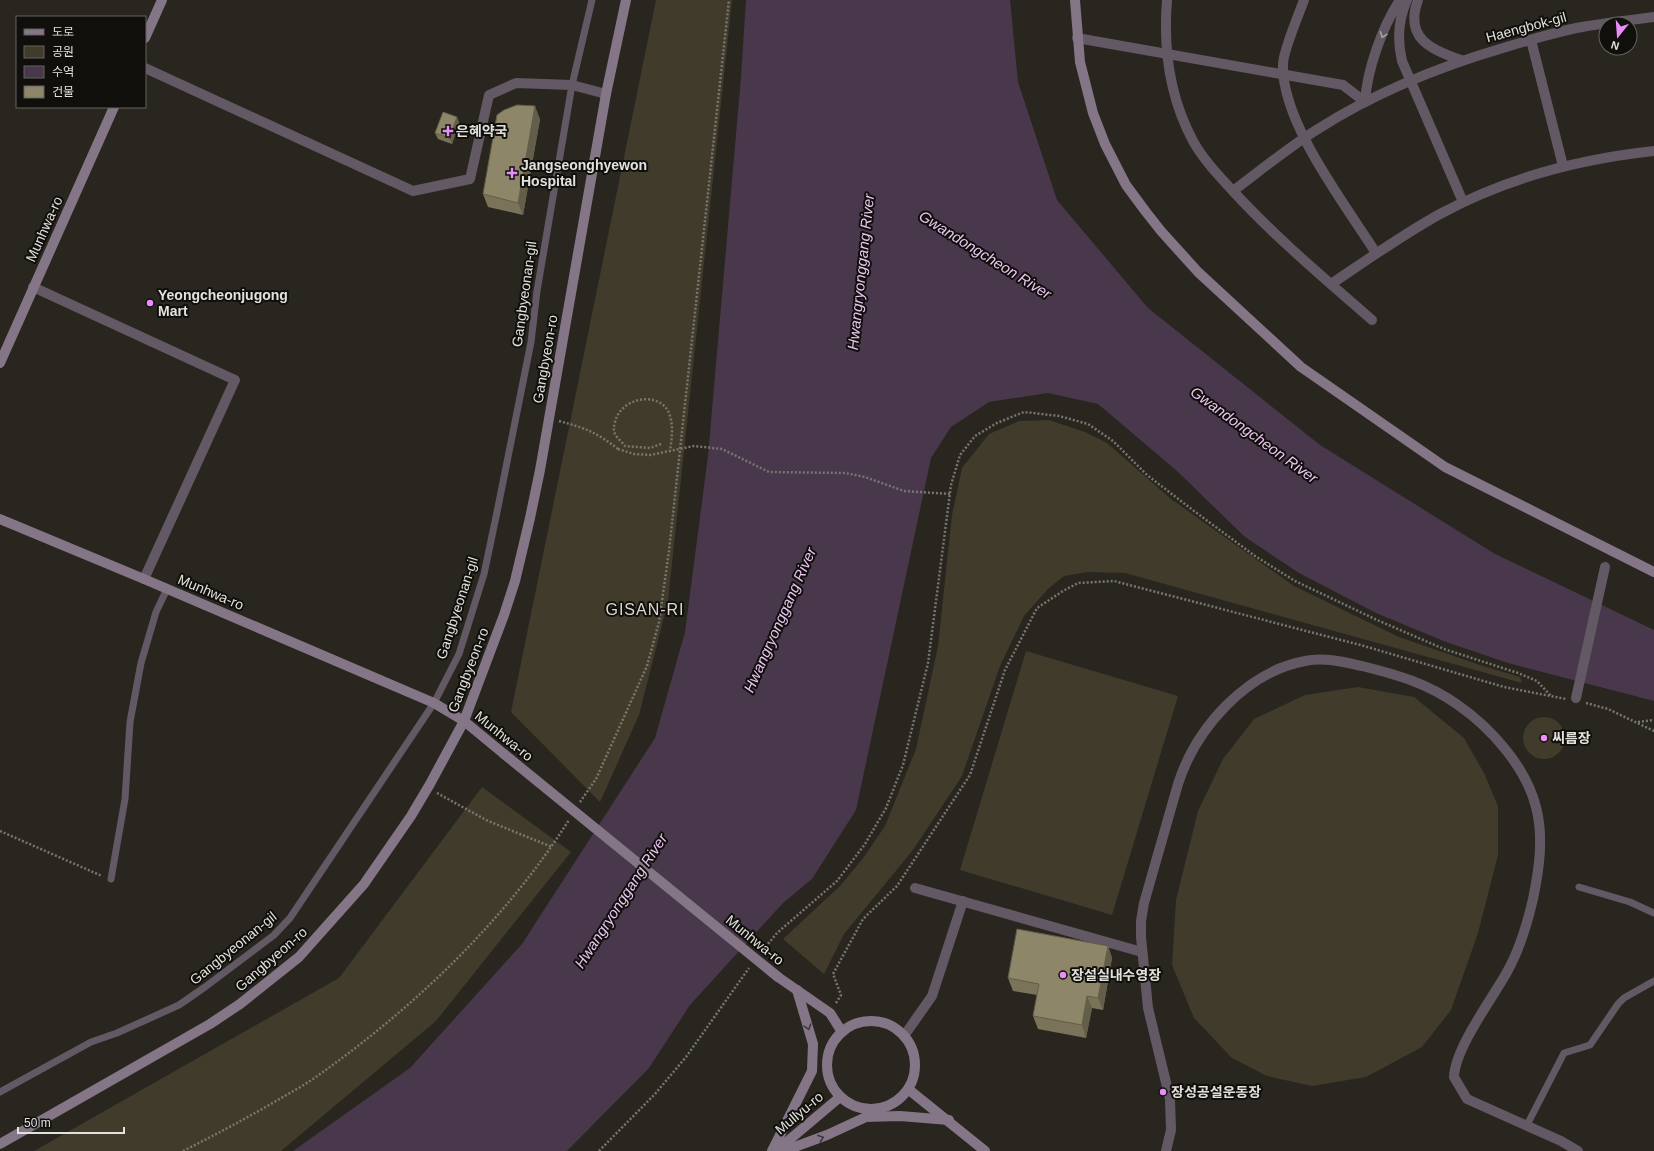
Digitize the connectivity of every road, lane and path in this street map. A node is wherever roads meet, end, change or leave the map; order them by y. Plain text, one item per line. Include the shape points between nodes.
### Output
1 (162, 0) edge
2 (592, 0) edge
3 (626, 0) edge
4 (729, 0) edge
5 (1075, 0) edge
6 (1167, 0) edge
7 (1304, 0) edge
8 (1400, 0) edge
9 (1407, 0) edge
10 (1418, 0) edge
11 (1654, 17) edge
12 (146, 36) edge
13 (1077, 38) junction
14 (1531, 40) junction
15 (1166, 54) junction
16 (1461, 60) junction
17 (146, 68) edge
18 (1283, 74) junction
19 (1410, 80) junction
20 (572, 85) junction
21 (606, 94) junction
22 (1364, 102) junction
23 (114, 108) edge
24 (1303, 139) junction
25 (1654, 151) edge
26 (1563, 166) junction
27 (1233, 191) junction
28 (1463, 202) junction
29 (1376, 253) junction
30 (1331, 284) junction
31 (34, 288) junction
32 (1372, 320) dead end
33 (0, 363) edge
34 (549, 418) junction
35 (661, 444) dead end
36 (670, 451) junction
37 (950, 494) junction
38 (0, 519) edge
39 (1605, 567) dead end
40 (1654, 572) edge
41 (144, 579) junction
42 (167, 589) junction
43 (1551, 696) junction
44 (1576, 700) junction
45 (434, 703) junction
46 (1654, 720) edge
47 (464, 721) junction
48 (1638, 723) junction
49 (1654, 731) edge
50 (428, 788) junction
51 (580, 804) dead end
52 (572, 816) dead end
53 (0, 832) edge
54 (552, 847) junction
55 (111, 879) joint
56 (1579, 887) dead end
57 (915, 888) dead end
58 (963, 901) junction
59 (1654, 913) edge
60 (762, 952) dead end
61 (1142, 952) junction
62 (752, 964) dead end
63 (1654, 981) edge
64 (797, 990) junction
65 (830, 1013) junction
66 (842, 1032) junction
67 (904, 1036) junction
68 (908, 1089) junction
69 (0, 1092) edge
70 (840, 1097) junction
71 (949, 1120) junction
72 (1527, 1125) junction
73 (0, 1144) edge
74 (183, 1151) edge
75 (599, 1151) edge
76 (772, 1151) edge
77 (776, 1151) edge
78 (784, 1151) edge
79 (985, 1151) edge
80 (1166, 1151) edge
81 (1578, 1151) edge

1 - 12 street
2 - 20 lane, Gangbyeonan-gil
3 - 21 street, Gangbyeon-ro
4 - 51 path via 659,622 647,666 596,779
5 - 13 street
6 - 15 street
7 - 18 street via 1283,62
8 -> 22 street via 1384,33 1366,87
9 - 19 street via 1401,17 1398,46
10 - 16 street via 1414,20 1421,39 1438,53
11 - 14 street, Haengbok-gil via 1581,27
13 - 15 street
13 - 40 street via 1080,62 1093,112 1105,144 1125,182 1160,231 1235,307 1301,367 1445,467
14 - 16 street, Haengbok-gil
14 - 26 street
15 - 18 street
15 - 27 street via 1172,86 1186,127 1205,158
16 - 19 street, Haengbok-gil
17 - 20 street via 413,191 470,179 489,95 516,83
18 - 22 street via 1343,85
18 - 24 street via 1284,85
19 - 22 street, Haengbok-gil
19 - 28 street
20 - 21 street
20 - 45 lane, Gangbyeonan-gil via 537,291 531,342 484,574 459,654
21 - 34 street, Gangbyeon-ro
22 - 24 street, Haengbok-gil
23 - 31 street, Munhwa-ro
24 - 27 street, Haengbok-gil
24 - 29 street
25 - 26 street
26 - 28 street
27 - 30 street
28 - 29 street
29 - 30 street
30 - 32 street
31 - 33 street, Munhwa-ro
31 - 41 street via 235,380
34 - 36 path, bridge via 586,428 618,449 634,454 650,455
34 - 47 street, Gangbyeon-ro via 515,580
35 - 36 path via 650,448 625,446 615,434 614,428 621,408 630,402 644,400 660,403 668,411 671,422
36 - 37 path, bridge via 694,446 722,449 770,472 846,472 904,492
37 - 43 path via 960,454 975,436 997,423 1024,412 1059,416 1088,424 1113,441 1147,475 1194,511 1255,556 1295,581 1444,649 1537,681
37 - 60 path via 928,663 903,765 886,808 866,844 837,881 777,933
38 - 41 street, Munhwa-ro
39 - 44 street
41 - 42 street, Munhwa-ro
42 - 45 street, Munhwa-ro
42 - 55 lane via 156,612 141,663 130,722 125,799
43 - 44 path
43 - 65 path via 1504,686 1364,646 1114,581 1078,583 1037,608 1005,670 970,775 897,886 863,919 833,974 841,995
44 - 48 path via 1608,708
45 - 47 street, Munhwa-ro
45 - 69 lane, Gangbyeonan-gil via 290,918 274,935 179,1005 91,1042
46 - 48 path
47 - 50 street, Gangbyeon-ro
47 - 64 street, Munhwa-ro, bridge
48 - 49 path
50 - 54 path via 488,821
50 - 73 street, Gangbyeon-ro via 364,884 299,958 210,1024
52 - 54 path
53 - 55 path
54 - 74 path via 511,899 456,961 397,1014 312,1080 229,1128
56 - 59 lane via 1630,902
57 - 58 street
58 - 61 street
58 - 67 street via 932,996
61 - 72 street via 1141,921 1144,903 1183,768 1203,736 1230,702 1269,673 1290,664 1315,659 1359,665 1400,675 1423,684 1446,696 1475,717 1498,741 1523,776 1536,807 1539,835 1538,865 1526,926 1508,971 1457,1057 1454,1072 1454,1077 1467,1099
61 - 80 street via 1148,1008 1170,1099 1171,1130
62 - 75 path via 686,1057 655,1094
63 - 72 lane via 1624,998 1590,1045 1564,1053
64 - 65 street, Munhwa-ro
64 -> 76 street via 813,1044 812,1071
65 - 66 street, Munhwa-ro
66 - 67 street via 852,1025 866,1021 880,1022 893,1027
66 - 70 street via 831,1044 827,1058 831,1086
67 - 68 street via 912,1049 915,1062 914,1076
68 - 70 street via 888,1106 876,1109 856,1107
68 - 71 street
70 - 77 street, Mullyu-ro
78 -> 71 street via 828,1135 866,1117 900,1116
71 - 79 street
72 - 81 street via 1561,1140

